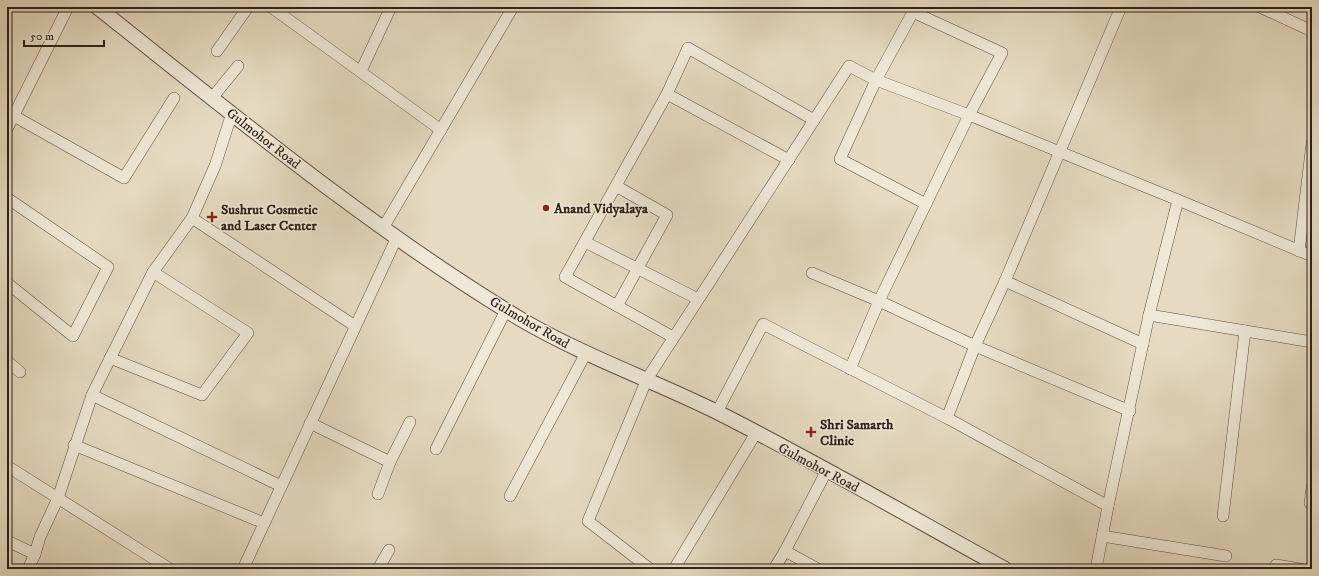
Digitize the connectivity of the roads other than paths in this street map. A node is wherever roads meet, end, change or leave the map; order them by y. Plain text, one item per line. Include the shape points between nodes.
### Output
1 (68, 7) edge
2 (97, 7) edge
3 (248, 7) edge
4 (391, 7) edge
5 (513, 7) edge
6 (1121, 7) edge
7 (1260, 7) edge
8 (274, 8) edge
9 (1312, 31) edge
10 (218, 51) dead end
11 (238, 66) dead end
12 (361, 71) junction
13 (876, 80) junction
14 (667, 94) junction
15 (174, 98) dead end
16 (212, 98) junction
17 (232, 113) junction
18 (969, 115) junction
19 (14, 116) junction
20 (814, 120) junction
21 (7, 129) edge
22 (441, 130) junction
23 (1312, 143) edge
24 (1058, 152) junction
25 (789, 160) junction
26 (616, 186) junction
27 (7, 198) edge
28 (1178, 200) junction
29 (926, 204) junction
30 (192, 218) junction
31 (383, 228) junction
32 (397, 237) junction
33 (585, 242) junction
34 (1299, 251) junction
35 (1312, 256) edge
36 (638, 268) junction
37 (153, 272) junction
38 (812, 273) dead end
39 (1005, 281) junction
40 (7, 283) edge
41 (698, 299) junction
42 (879, 301) junction
43 (617, 306) junction
44 (506, 310) junction
45 (1149, 315) junction
46 (355, 326) junction
47 (1245, 331) junction
48 (673, 338) junction
49 (1312, 342) edge
50 (1143, 344) junction
51 (975, 346) junction
52 (586, 354) junction
53 (110, 358) junction
54 (7, 361) edge
55 (850, 369) junction
56 (20, 372) dead end
57 (646, 379) junction
58 (92, 395) junction
59 (1130, 411) junction
60 (717, 412) junction
61 (947, 418) junction
62 (410, 422) dead end
63 (310, 424) junction
64 (756, 433) junction
65 (74, 445) junction
66 (436, 449) dead end
67 (390, 462) junction
68 (7, 466) edge
69 (827, 470) junction
70 (281, 486) junction
71 (1312, 487) edge
72 (378, 494) dead end
73 (510, 496) dead end
74 (58, 498) junction
75 (1312, 504) edge
76 (1108, 506) junction
77 (1223, 516) dead end
78 (264, 522) junction
79 (1102, 536) junction
80 (7, 541) edge
81 (389, 550) dead end
82 (785, 551) junction
83 (35, 554) junction
84 (1226, 556) dead end
85 (1276, 565) dead end
86 (28, 569) edge
87 (170, 569) edge
88 (243, 569) edge
89 (378, 569) edge
90 (650, 569) edge
91 (674, 569) edge
92 (774, 569) edge
93 (818, 569) edge
94 (1005, 569) edge
95 (1096, 569) edge
96 (1300, 569) edge

1 - 19 street
2 - 16 street, Gulmohor Road
3 - 10 street
4 - 12 street
5 - 22 street
6 - 24 street
7 - 9 street
8 - 12 street
11 - 16 street
12 - 22 street
13 - 18 street
13 - 18 street via 913,12 1002,53
13 - 20 street via 849,66
13 - 29 street via 840,159
14 - 20 street via 688,48
14 - 25 street
14 - 26 street
15 - 19 street via 124,178
16 - 17 street, Gulmohor Road
17 - 30 street via 215,166
17 - 31 street, Gulmohor Road via 281,154
18 - 24 street
18 - 29 street
19 - 21 street
20 - 25 street
22 - 31 street
23 - 34 street
24 - 28 street
24 - 39 street
25 - 41 street
26 - 33 street
26 - 36 street via 667,215
27 - 40 street via 108,267 74,336
28 - 34 street
28 - 45 street
29 - 42 street
30 - 37 street
30 - 46 street
31 - 32 street, Gulmohor Road
32 - 44 street, Gulmohor Road
32 - 46 street
33 - 36 street
33 - 43 street via 565,277
34 - 35 street
36 - 41 street
36 - 43 street
37 - 53 street
37 - 53 street via 248,333 202,395
38 - 42 street
39 - 50 street
39 - 51 street
41 - 48 street
42 - 51 street
42 - 55 street
43 - 48 street
44 - 52 street, Gulmohor Road
44 - 66 street
45 - 47 street
45 - 50 street
46 - 63 street
47 - 49 street
47 - 77 street
48 - 57 street
50 - 59 street
51 - 59 street
51 - 61 street
52 - 57 street, Gulmohor Road
52 - 73 street
53 - 58 street
54 - 56 street
55 - 60 street via 763,324
55 - 61 street
57 - 60 street, Gulmohor Road
57 - 90 street via 588,521
58 - 65 street
58 - 70 street
59 - 76 street
60 - 64 street, Gulmohor Road
61 - 76 street
62 - 67 street
63 - 67 street
63 - 70 street
64 - 69 street, Gulmohor Road
64 - 91 street
65 - 74 street
65 - 78 street
67 - 72 street
68 - 74 street
69 - 82 street
69 - 94 street, Gulmohor Road
70 - 78 street
71 - 75 street
74 - 83 street
74 - 87 street
76 - 79 street
78 - 88 street
79 - 84 street
79 - 95 street
80 - 83 street
81 - 89 street
82 - 92 street
82 - 93 street
83 - 86 street
85 - 96 street

